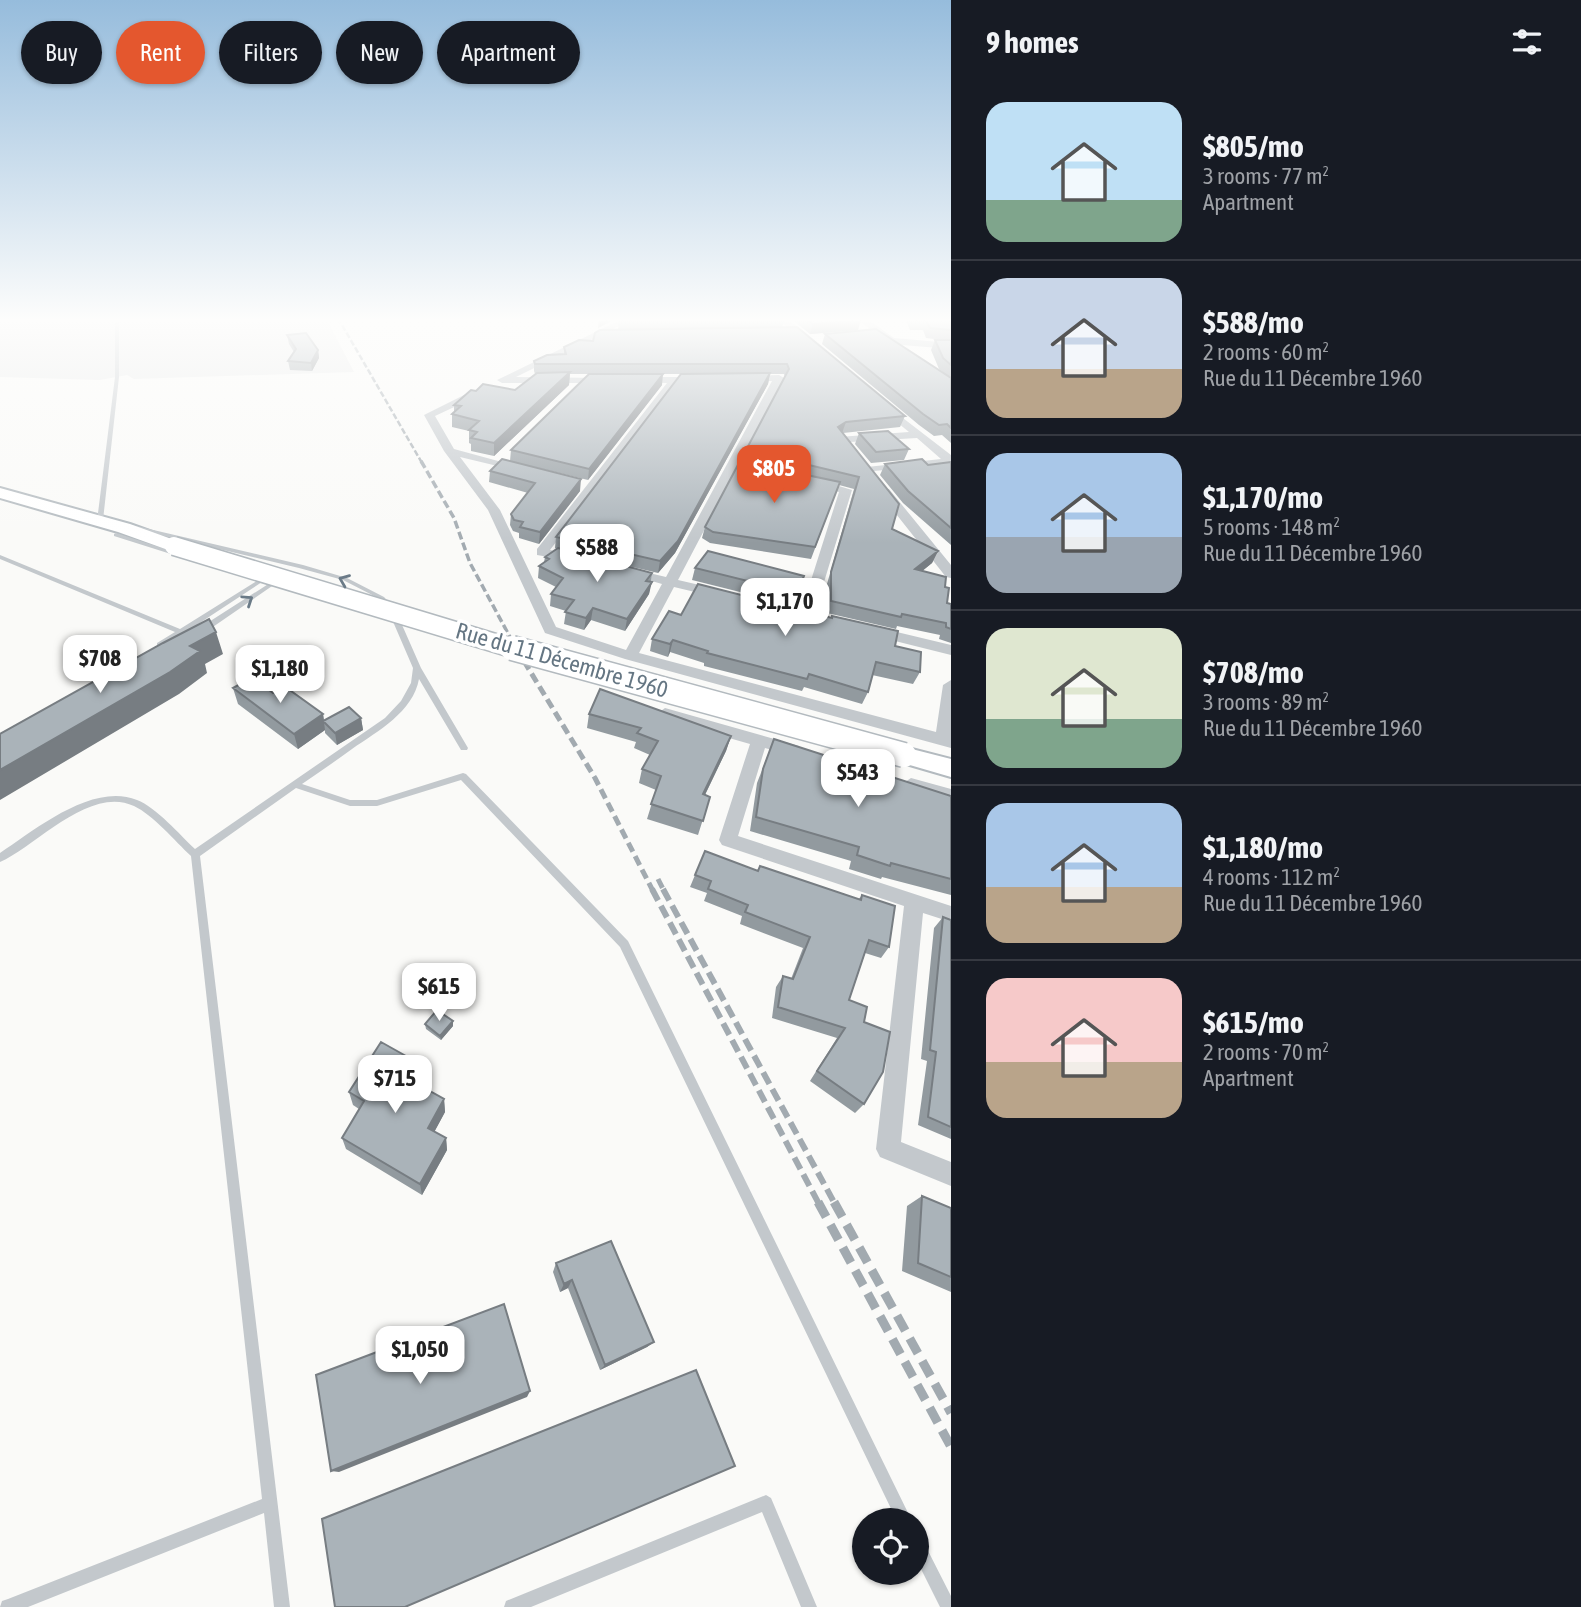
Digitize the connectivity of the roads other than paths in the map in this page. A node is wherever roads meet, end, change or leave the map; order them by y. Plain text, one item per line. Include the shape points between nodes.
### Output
1 (115, 393) edge
2 (475, 393) edge
3 (663, 393) edge
4 (772, 393) edge
5 (878, 401) edge
6 (919, 435) junction
7 (450, 451) junction
8 (506, 454) dead end
9 (496, 463) junction
10 (867, 470) junction
11 (537, 473) edge
12 (807, 482) edge
13 (0, 493) edge
14 (0, 500) edge
15 (100, 522) junction
16 (116, 535) junction
17 (174, 546) junction
18 (0, 557) edge
19 (593, 564) edge
20 (619, 570) edge
21 (951, 574) edge
22 (262, 580) junction
23 (670, 582) junction
24 (274, 583) junction
25 (732, 597) edge
26 (807, 615) edge
27 (396, 620) junction
28 (859, 628) edge
29 (181, 632) junction
30 (192, 637) junction
31 (951, 650) edge
32 (145, 653) edge
33 (630, 656) junction
34 (156, 657) edge
35 (417, 668) junction
36 (951, 685) edge
37 (643, 708) edge
38 (759, 740) junction
39 (947, 741) edge
40 (464, 748) dead end
41 (810, 755) edge
42 (951, 768) edge
43 (900, 781) edge
44 (296, 785) junction
45 (951, 796) edge
46 (195, 854) junction
47 (0, 858) edge
48 (914, 902) junction
49 (951, 914) edge
50 (951, 1174) edge
51 (270, 1503) junction
52 (899, 1508) edge
53 (929, 1569) edge
54 (8, 1607) edge
55 (282, 1607) edge
56 (512, 1607) edge
57 (809, 1607) edge
58 (947, 1607) edge

1 - 15 lane
2 - 7 street via 429,415
3 - 19 street via 585,485 542,552
4 - 23 street via 737,467
5 - 6 street
6 - 10 street via 842,439
6 - 10 street via 951,461
7 - 9 street
7 - 33 street via 494,510 550,630
8 - 9 street
9 - 11 street
10 - 21 street
12 - 26 street via 846,490
13 - 15 main road, Rue du 11 Décembre 1960
14 - 16 main road, Rue du 11 Décembre 1960
15 - 17 main road, Rue du 11 Décembre 1960
27 -> 15 lane via 382,598 345,579 156,531
16 - 17 main road, Rue du 11 Décembre 1960
16 - 22 lane
17 - 42 main road, Rue du 11 Décembre 1960, bridge via 522,651
18 - 29 lane
20 - 23 street
22 - 24 lane
22 - 29 lane
23 - 25 street
23 - 33 street
24 - 27 lane
30 -> 24 lane
27 - 35 lane
28 - 31 street
29 - 30 lane
29 - 32 lane
30 - 34 lane
33 - 39 street
35 - 40 lane
35 - 44 lane via 410,693 388,720
36 - 39 street
37 - 38 street
38 - 41 street
38 - 48 street via 728,840
43 - 45 street
44 - 46 lane
44 - 52 lane via 350,803 377,803 463,776 624,944
46 - 47 lane via 135,802 112,798 79,807
46 - 51 lane
48 - 49 street
48 - 50 street via 888,1149
51 - 54 lane
51 - 55 lane
53 - 58 lane
56 - 57 lane via 766,1503

